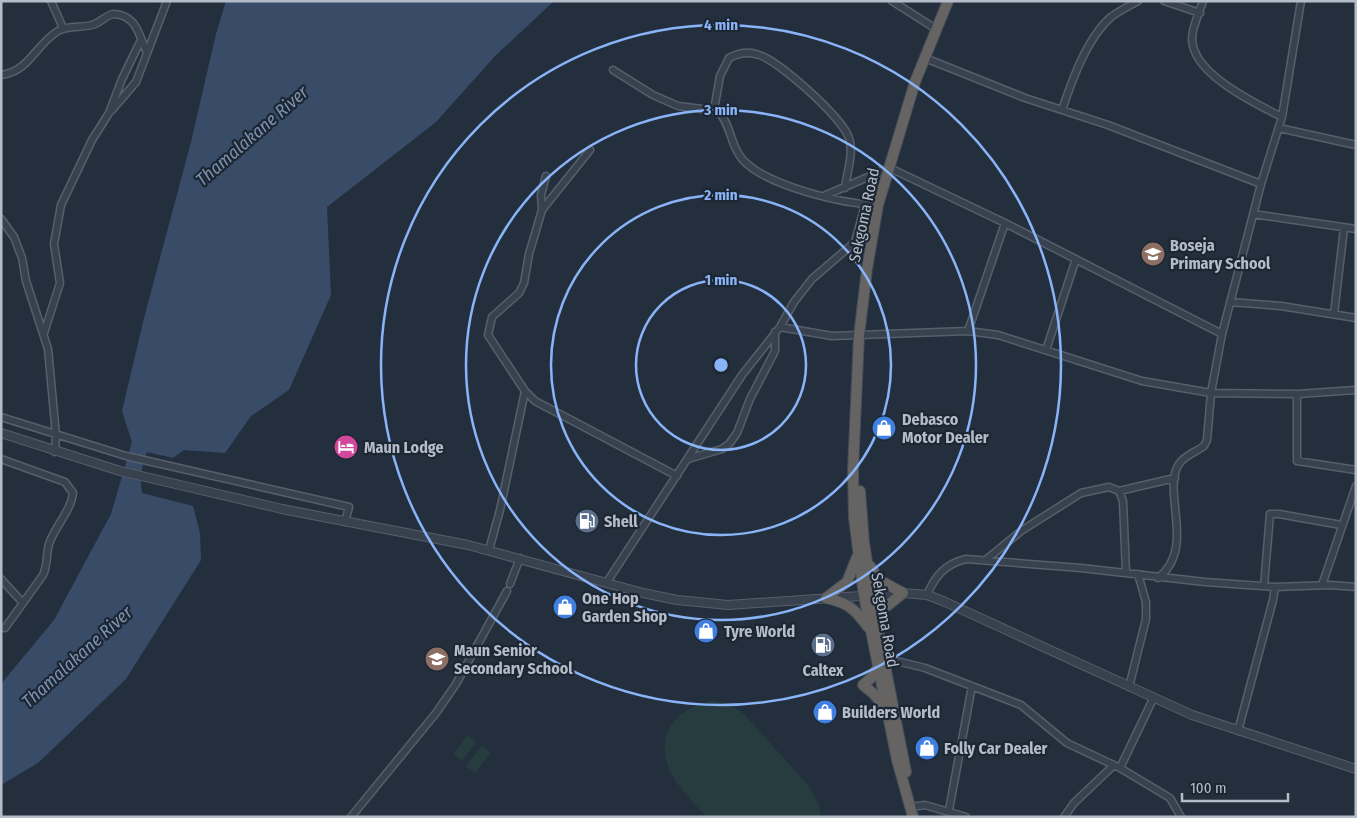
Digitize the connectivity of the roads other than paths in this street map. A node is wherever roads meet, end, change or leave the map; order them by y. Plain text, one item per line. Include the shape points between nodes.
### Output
1 (51, 1) edge
2 (167, 1) edge
3 (892, 1) edge
4 (948, 1) edge
5 (1138, 1) edge
6 (1164, 1) edge
7 (1203, 1) edge
8 (1301, 1) edge
9 (1200, 13) junction
10 (63, 28) junction
11 (936, 29) junction
12 (141, 40) junction
13 (147, 52) junction
14 (924, 58) junction
15 (613, 70) dead end
16 (1, 75) edge
17 (714, 110) junction
18 (1062, 110) junction
19 (109, 113) junction
20 (1282, 117) junction
21 (1279, 128) junction
22 (1356, 145) edge
23 (590, 150) dead end
24 (889, 168) junction
25 (546, 176) dead end
26 (1260, 184) junction
27 (845, 188) junction
28 (826, 195) junction
29 (865, 205) junction
30 (878, 205) junction
31 (542, 210) junction
32 (1253, 214) junction
33 (1, 220) edge
34 (1006, 223) junction
35 (1344, 228) junction
36 (1356, 229) edge
37 (1076, 259) junction
38 (1230, 302) junction
39 (1334, 314) junction
40 (1356, 318) edge
41 (778, 329) junction
42 (968, 331) junction
43 (44, 333) junction
44 (1222, 334) junction
45 (860, 336) junction
46 (1046, 350) junction
47 (1356, 390) edge
48 (525, 391) junction
49 (1212, 393) junction
50 (1297, 394) junction
51 (1, 417) edge
52 (1, 433) edge
53 (56, 435) junction
54 (55, 452) junction
55 (1, 459) edge
56 (688, 459) junction
57 (1356, 470) edge
58 (677, 476) junction
59 (1175, 478) junction
60 (1356, 486) edge
61 (1119, 490) junction
62 (345, 522) junction
63 (1341, 525) junction
64 (489, 550) junction
65 (861, 553) junction
66 (520, 558) junction
67 (987, 559) junction
68 (1126, 573) junction
69 (1138, 574) junction
70 (1158, 578) junction
71 (1, 579) edge
72 (606, 582) junction
73 (510, 584) dead end
74 (1264, 586) junction
75 (1322, 586) junction
76 (1274, 587) junction
77 (1356, 587) edge
78 (507, 591) dead end
79 (903, 593) junction
80 (868, 595) junction
81 (927, 596) junction
82 (826, 598) junction
83 (22, 602) junction
84 (5, 628) dead end
85 (874, 631) junction
86 (881, 662) junction
87 (972, 686) junction
88 (1129, 687) junction
89 (1153, 699) junction
90 (887, 712) junction
91 (1238, 731) junction
92 (1117, 766) junction
93 (1356, 769) edge
94 (911, 807) edge
95 (949, 810) junction
96 (351, 817) edge
97 (966, 817) edge
98 (1064, 817) edge
99 (1181, 817) edge

1 - 10 street
2 - 13 street
3 - 11 street
4 - 11 highway, Sekgoma Road
5 - 18 street via 1111,17 1097,35 1077,68
6 - 9 street
7 - 9 street
8 - 20 street
9 - 20 street via 1192,46 1199,60 1227,86
10 - 12 street via 89,26 116,14 136,23
10 - 16 street via 42,42 23,68
11 - 14 highway, Sekgoma Road
12 - 13 street
12 - 19 street
13 - 19 street via 130,92
14 - 18 street
14 - 24 highway, Sekgoma Road
15 - 17 street via 678,106
17 - 27 street via 720,76 729,58 744,53 770,59 784,68 845,129 850,148
17 - 28 street via 722,114 732,145 754,170 786,184
18 - 26 street
19 - 43 street via 60,206 54,244 60,283
20 - 21 street
21 - 22 street
21 - 26 street
23 - 31 street
24 - 27 street
24 - 30 highway, Sekgoma Road
24 - 34 street
25 - 31 street via 541,194
26 - 32 street
27 - 28 street
28 - 29 street
29 - 30 street
29 - 41 street via 855,242 812,279
30 - 45 highway, Sekgoma Road
31 - 48 street via 519,293 498,310 488,327 490,340
32 - 35 street
32 - 38 street
33 - 43 street via 14,237 22,258
34 - 37 street
34 - 42 street
35 - 36 street
35 - 39 street
37 - 44 street
37 - 46 street
38 - 39 street
38 - 44 street
39 - 40 street
41 - 45 street
41 - 56 street via 746,368
41 - 56 street via 775,351 737,432 722,449
42 - 45 street
42 - 46 street via 998,335
43 - 53 street
44 - 49 street
45 - 65 highway, Sekgoma Road via 853,470
46 - 49 street via 1142,381
47 - 50 street
48 - 58 street via 546,408
48 - 64 street
49 - 50 street
49 - 59 street via 1204,446 1184,458 1176,469
50 - 57 street via 1297,461
51 - 53 street
52 - 54 street
53 - 54 street
53 - 62 street via 126,456 349,507
54 - 62 street via 120,471
55 - 83 street via 65,482 73,492 50,543 44,575
56 - 58 street
58 - 72 street
59 - 61 street
59 - 70 street via 1177,539 1167,568
60 - 63 street
61 - 67 street via 1109,487 1081,493 1021,531
61 - 68 street via 1123,501
62 - 64 street
63 - 74 street via 1270,514
63 - 75 street
64 - 66 street
65 - 79 highway via 875,576
65 - 80 highway, Sekgoma Road
65 - 82 highway via 847,582
66 - 72 street
66 - 73 street
67 - 68 street
67 - 81 street via 952,562 940,571
68 - 69 street
69 - 70 street
69 - 88 street via 1146,602 1146,619
70 - 74 street
71 - 83 street
72 - 82 street via 643,593 704,604 757,604
74 - 76 street
75 - 76 street
75 - 77 street
76 - 91 street
78 - 96 street via 451,691
79 - 80 street
79 - 81 street
79 - 85 highway via 883,609
80 - 82 street
80 - 85 highway, Sekgoma Road
81 - 88 street
82 - 85 highway via 852,607
83 - 84 street
85 - 86 highway, Sekgoma Road
86 - 87 street via 925,668
86 - 90 highway, Sekgoma Road
86 - 90 highway via 863,686 882,702
86 - 94 highway, Sekgoma Road via 904,758
87 - 92 street via 1022,705 1067,743
87 - 95 street
88 - 89 street
89 - 91 street
89 - 92 street
90 - 94 highway, Sekgoma Road
91 - 93 street
92 - 98 street via 1074,802
92 - 99 street via 1170,798
94 - 95 street via 925,805
95 - 97 street

